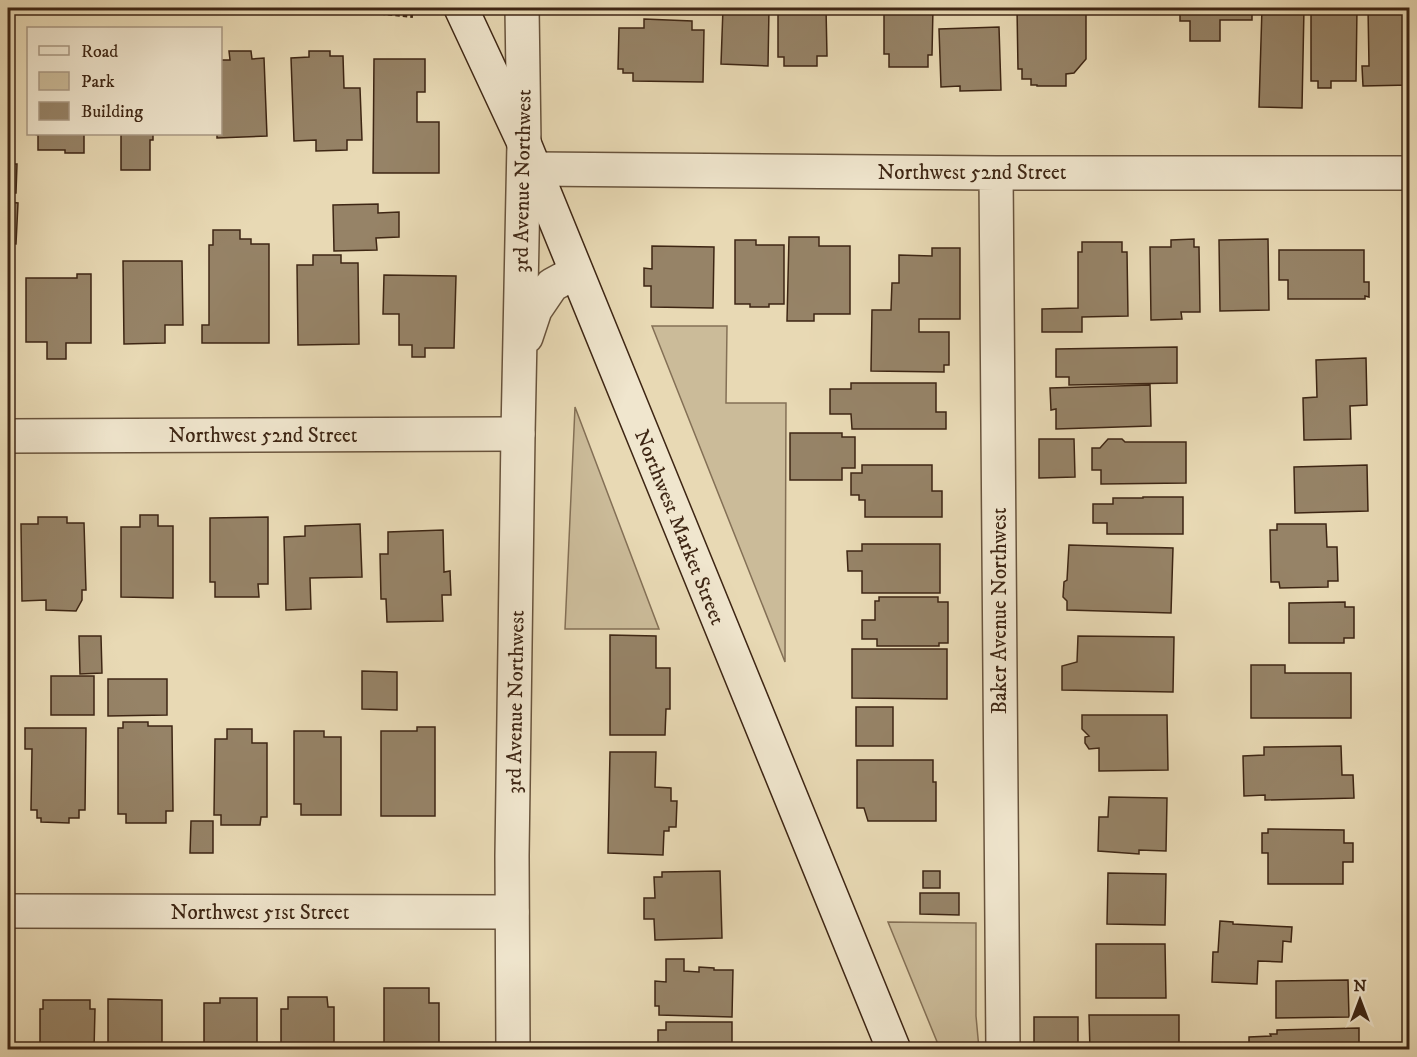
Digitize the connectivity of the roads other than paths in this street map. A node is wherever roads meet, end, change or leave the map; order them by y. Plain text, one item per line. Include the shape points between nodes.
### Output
1 (460, 8) edge
2 (522, 8) edge
3 (529, 156) junction
4 (996, 173) junction
5 (1410, 173) edge
6 (576, 272) junction
7 (520, 355) junction
8 (518, 434) junction
9 (8, 436) edge
10 (8, 911) edge
11 (512, 912) junction
12 (513, 1050) edge
13 (894, 1050) edge
14 (1002, 1050) edge

1 - 3 street, Northwest Market Street
2 - 3 street, 3rd Avenue Northwest
3 - 4 street, Northwest 52nd Street
3 - 6 street, Northwest Market Street
3 - 7 street, 3rd Avenue Northwest
4 - 5 street, Northwest 52nd Street
4 - 14 street, Baker Avenue Northwest
6 - 7 street, 3rd Avenue Northwest via 552,285 535,310
6 - 13 street, Northwest Market Street
7 - 8 street, 3rd Avenue Northwest
8 - 9 street, Northwest 52nd Street
8 - 11 street, 3rd Avenue Northwest
10 - 11 street, Northwest 51st Street
11 - 12 street, 3rd Avenue Northwest

